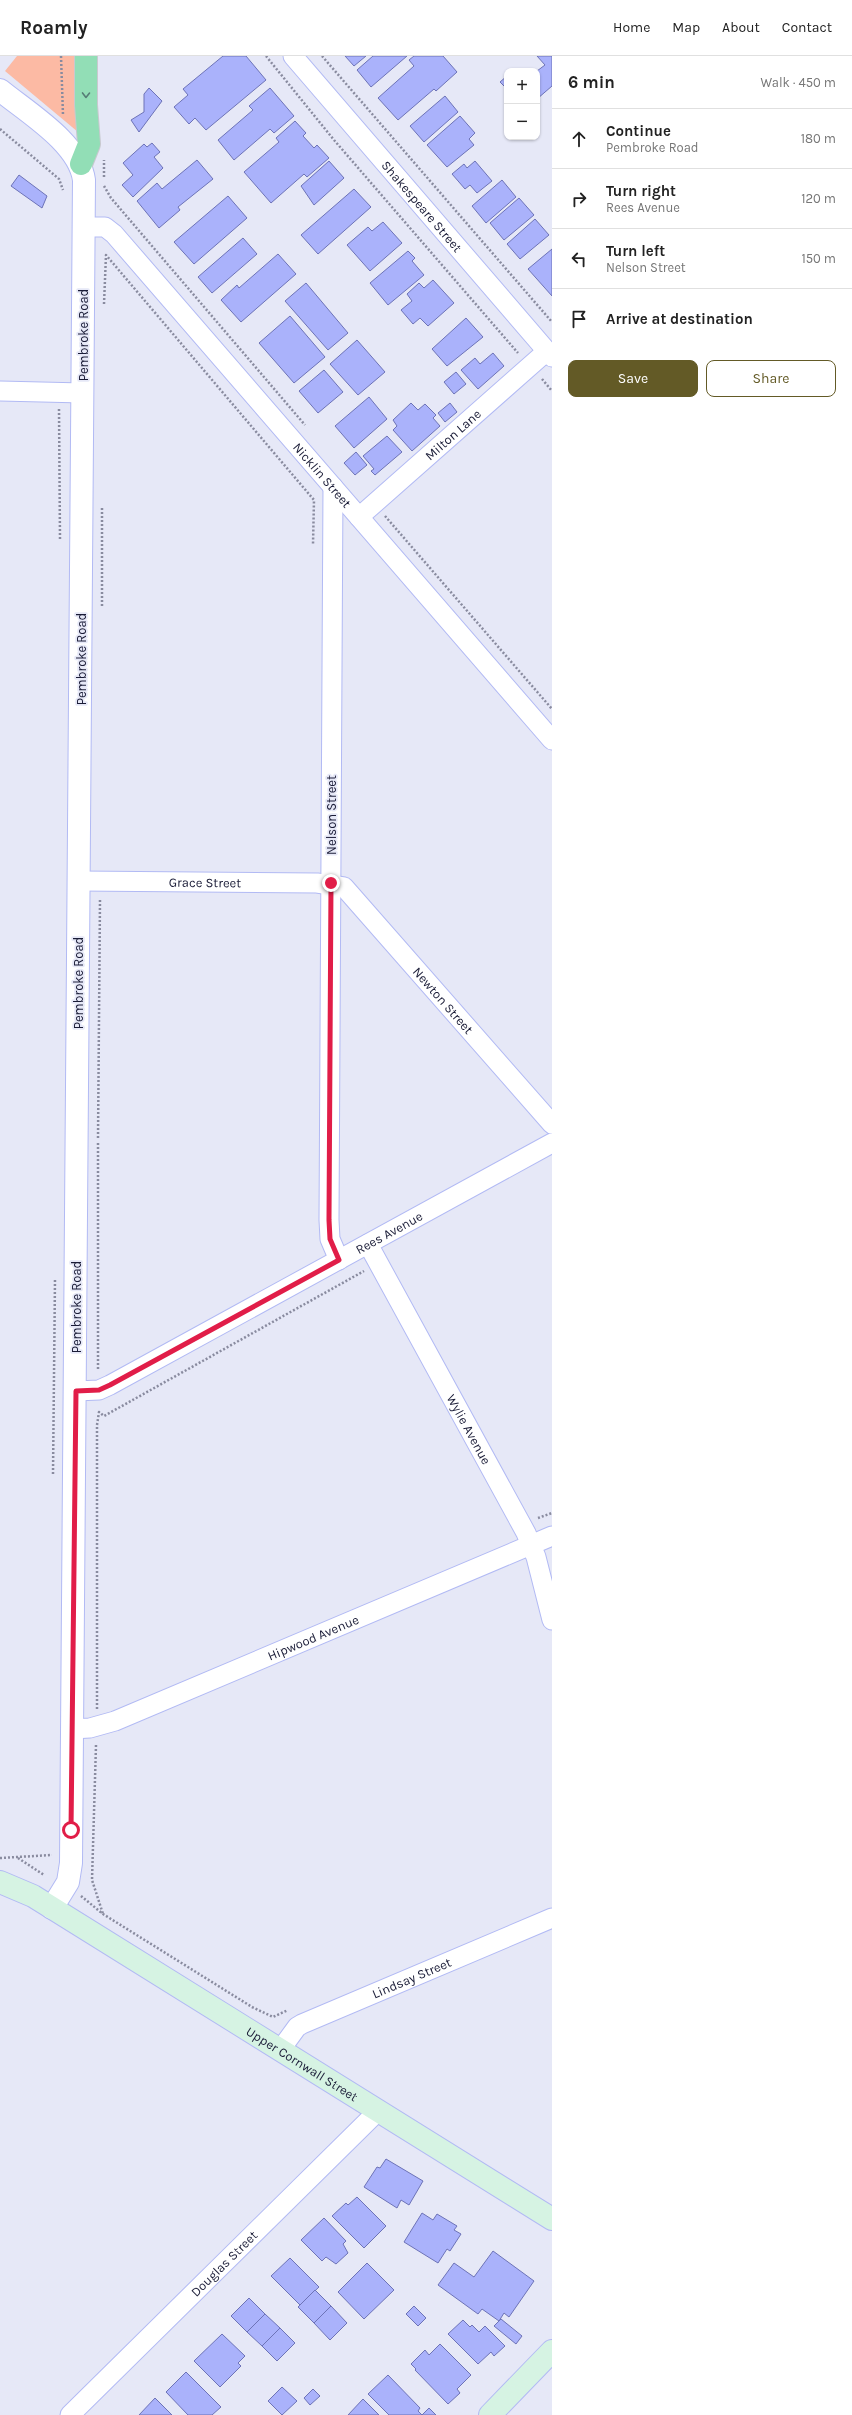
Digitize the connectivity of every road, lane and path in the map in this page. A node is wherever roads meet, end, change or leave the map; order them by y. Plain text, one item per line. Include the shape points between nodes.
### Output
1 (61, 56) edge
2 (86, 56) edge
3 (266, 56) edge
4 (293, 56) edge
5 (322, 56) edge
6 (0, 90) edge
7 (63, 120) dead end
8 (0, 129) edge
9 (104, 156) dead end
10 (81, 164) junction
11 (63, 197) dead end
12 (84, 226) junction
13 (104, 311) dead end
14 (552, 322) edge
15 (519, 354) dead end
16 (550, 354) edge
17 (0, 391) edge
18 (83, 393) junction
19 (52, 406) dead end
20 (308, 429) dead end
21 (333, 488) junction
22 (102, 506) dead end
23 (380, 510) dead end
24 (359, 516) junction
25 (60, 544) dead end
26 (313, 544) dead end
27 (102, 607) dead end
28 (552, 709) edge
29 (552, 740) edge
30 (79, 881) junction
31 (331, 883) junction
32 (100, 893) dead end
33 (552, 1124) edge
34 (552, 1143) edge
35 (368, 1244) junction
36 (339, 1260) junction
37 (368, 1269) dead end
38 (55, 1271) dead end
39 (98, 1370) dead end
40 (76, 1391) junction
41 (53, 1475) dead end
42 (552, 1536) edge
43 (532, 1545) junction
44 (552, 1620) edge
45 (97, 1709) dead end
46 (72, 1729) junction
47 (96, 1743) dead end
48 (53, 1847) dead end
49 (17, 1857) junction
50 (0, 1858) edge
51 (44, 1875) dead end
52 (0, 1882) edge
53 (80, 1895) dead end
54 (52, 1908) junction
55 (103, 1914) junction
56 (552, 1918) edge
57 (291, 2009) dead end
58 (281, 2049) junction
59 (378, 2111) junction
60 (552, 2219) edge
61 (552, 2351) edge
62 (70, 2415) edge
63 (490, 2415) edge

1 - 7 path
2 -> 10 highway via 89,144
3 - 15 path via 334,140
4 - 16 street, Shakespeare Street
5 - 14 path
6 - 10 street via 63,142
8 - 11 path via 59,179 64,189
9 - 20 path via 104,187 111,198
10 - 12 street, Pembroke Road via 84,180
12 - 18 street, Pembroke Road
12 - 21 street, Nicklin Street via 102,227 114,234
13 - 26 path via 106,255 115,269 314,500
16 - 24 street, Milton Lane
17 - 18 street
18 - 30 street, Pembroke Road
19 - 25 path via 59,406
21 - 24 street, Nicklin Street
21 - 31 street, Nelson Street
22 - 27 path
23 - 28 path
24 - 29 street, Nicklin Street
30 - 31 street, Grace Street
30 - 40 street, Pembroke Road
31 - 33 street, Newton Street via 340,885 350,892
31 - 36 street, Nelson Street via 329,1220 330,1239
32 - 39 path
34 - 35 street, Rees Avenue
35 - 36 street, Rees Avenue
35 - 43 street, Wylie Avenue
36 - 40 street, Rees Avenue via 110,1385 99,1390
37 - 45 path via 104,1416 99,1412 95,1572
38 - 41 path
40 - 46 street, Pembroke Road
42 - 43 street, Hipwood Avenue
43 - 44 street, Wylie Avenue
43 - 46 street, Hipwood Avenue via 115,1721 90,1728
46 - 54 street, Pembroke Road via 71,1872 68,1882
47 - 55 path via 92,1880
48 - 49 path via 53,1855
49 - 50 path
49 - 51 path
52 - 54 main road, Upper Cornwall Street via 21,1889
53 - 55 path
54 - 58 main road, Upper Cornwall Street
55 - 57 path via 252,2007 273,2017
56 - 58 street, Lindsay Street via 302,2024
58 - 59 main road, Upper Cornwall Street
59 - 60 main road, Upper Cornwall Street
59 - 62 street, Douglas Street
61 - 63 main road

